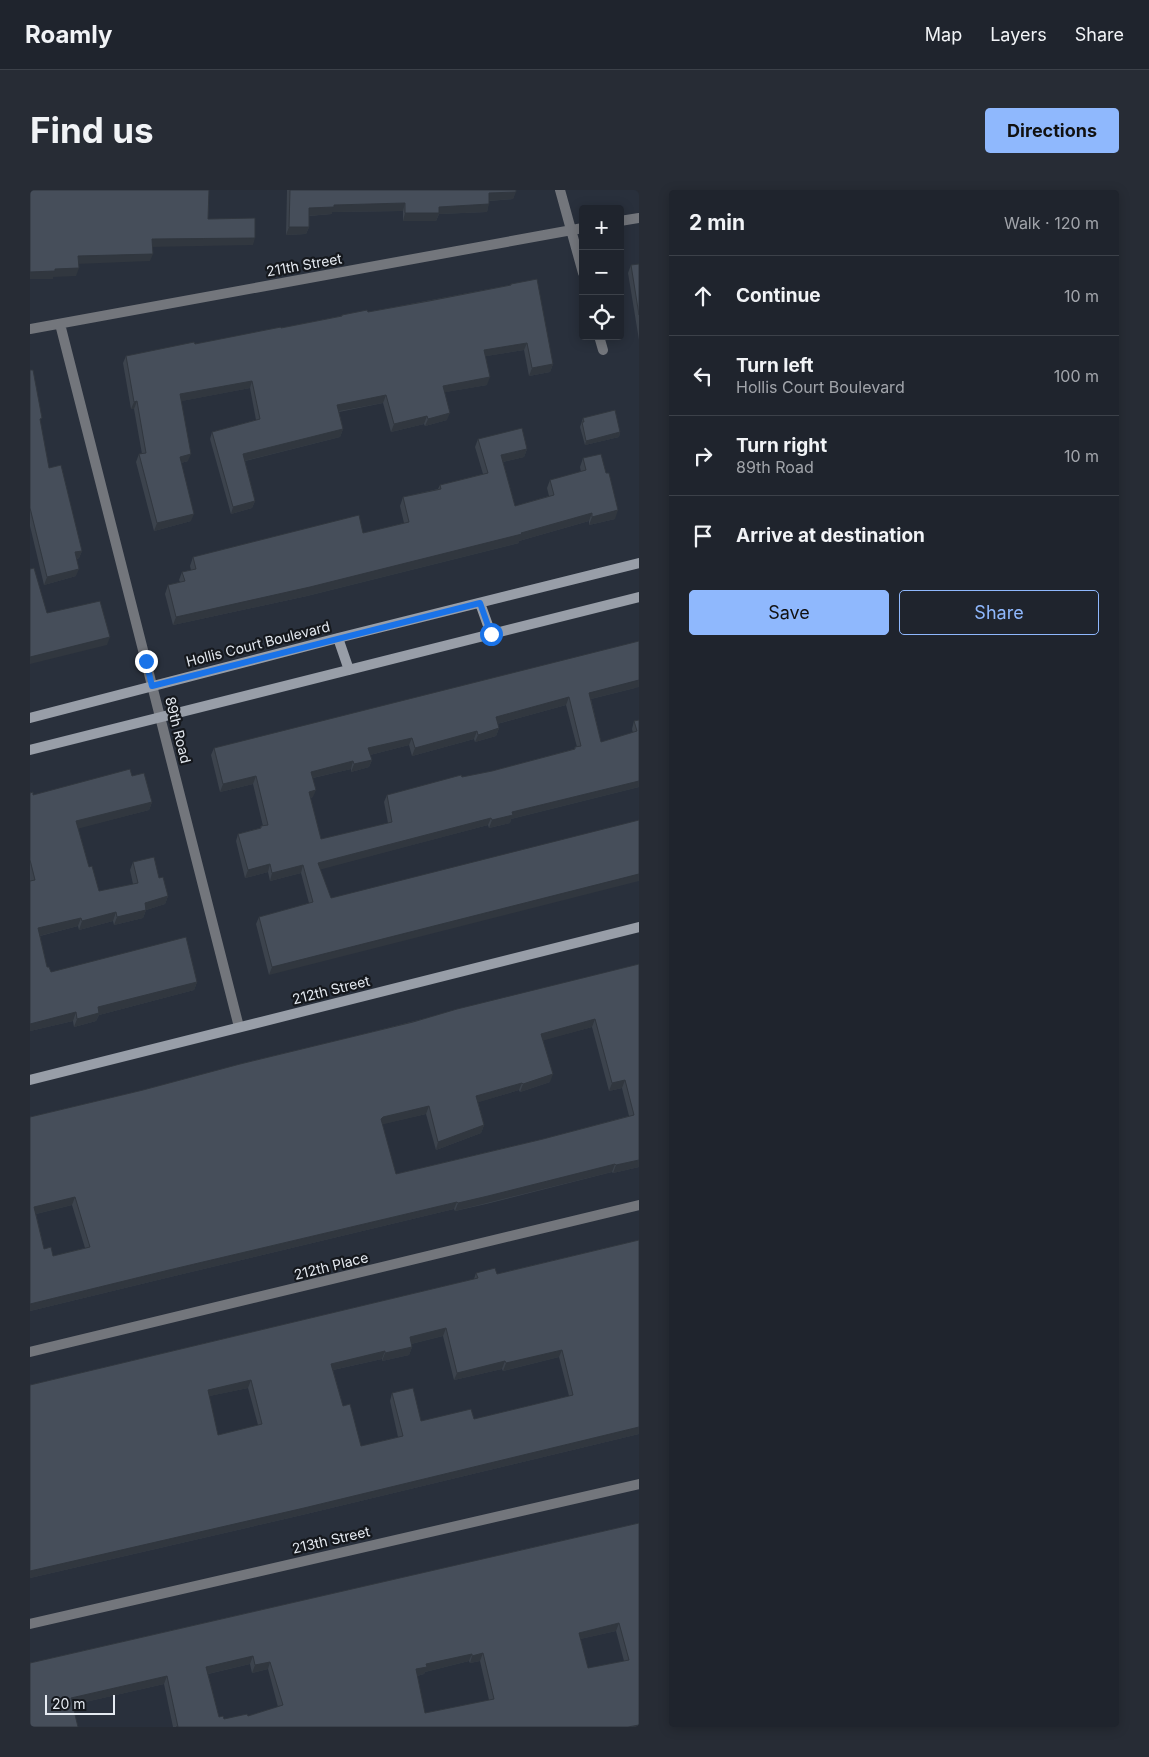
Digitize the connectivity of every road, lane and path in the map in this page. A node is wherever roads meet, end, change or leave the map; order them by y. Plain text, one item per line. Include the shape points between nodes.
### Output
1 (560, 190) edge
2 (639, 218) edge
3 (624, 220) edge
4 (579, 229) edge
5 (570, 230) junction
6 (579, 259) edge
7 (60, 324) junction
8 (30, 329) edge
9 (600, 340) edge
10 (603, 350) dead end
11 (639, 563) edge
12 (639, 597) edge
13 (480, 603) junction
14 (491, 634) junction
15 (338, 638) junction
16 (350, 670) junction
17 (152, 686) junction
18 (160, 717) junction
19 (30, 718) edge
20 (30, 750) edge
21 (639, 926) edge
22 (239, 1027) junction
23 (30, 1080) edge
24 (639, 1205) edge
25 (30, 1352) edge
26 (639, 1484) edge
27 (30, 1624) edge

1 - 5 street
2 - 3 street
4 - 5 street, 211th Street
5 - 6 street
5 - 7 street, 211th Street
7 - 8 street, 211th Street
7 - 17 street, 89th Road
9 - 10 street
11 - 13 main road, Hollis Court Boulevard
12 - 14 main road
13 - 14 main road
13 - 15 main road, Hollis Court Boulevard
14 - 16 main road
15 - 16 main road
15 - 17 main road, Hollis Court Boulevard
16 - 18 main road
17 - 18 street, 89th Road
17 - 19 main road, Hollis Court Boulevard
18 - 20 main road
18 - 22 street, 89th Road
21 - 22 main road, 212th Street
22 - 23 main road, 212th Street
24 - 25 street, 212th Place
26 - 27 street, 213th Street

